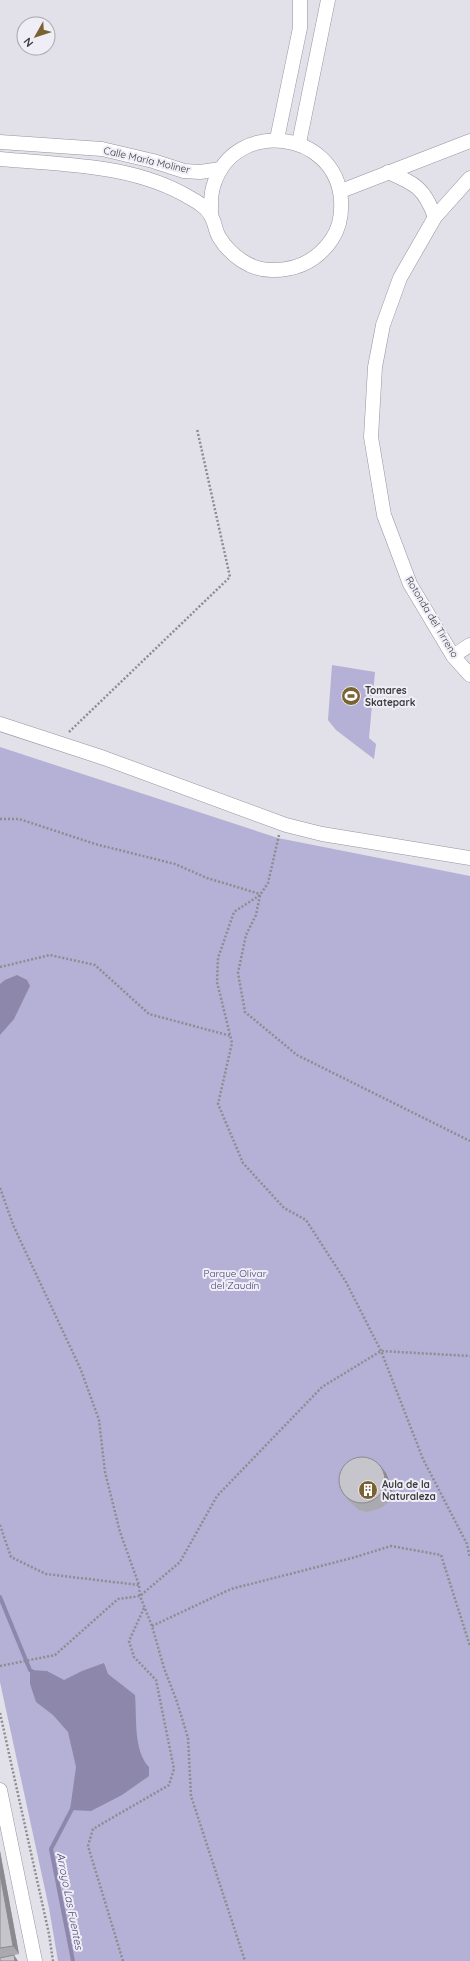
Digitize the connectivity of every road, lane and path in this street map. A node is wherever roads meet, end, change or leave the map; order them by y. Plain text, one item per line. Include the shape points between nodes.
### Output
1 (300, 0) edge
2 (328, 0) edge
3 (277, 139) junction
4 (470, 141) edge
5 (0, 142) edge
6 (299, 143) junction
7 (0, 159) edge
8 (221, 168) junction
9 (388, 172) junction
10 (470, 178) edge
11 (340, 191) junction
12 (211, 215) junction
13 (435, 217) junction
14 (196, 429) dead end
15 (470, 645) edge
16 (453, 656) junction
17 (470, 676) edge
18 (0, 724) edge
19 (58, 743) junction
20 (0, 819) edge
21 (279, 833) dead end
22 (470, 858) edge
23 (260, 894) junction
24 (0, 967) edge
25 (231, 1036) junction
26 (470, 1141) edge
27 (0, 1188) edge
28 (381, 1351) junction
29 (470, 1356) edge
30 (0, 1525) edge
31 (470, 1558) edge
32 (139, 1585) junction
33 (140, 1596) junction
34 (145, 1608) junction
35 (152, 1626) junction
36 (470, 1646) edge
37 (0, 1666) edge
38 (0, 1713) edge
39 (0, 1790) edge
40 (35, 1961) edge
41 (53, 1961) edge
42 (123, 1961) edge
43 (245, 1961) edge

1 - 3 street via 300,28
2 - 6 street
3 - 6 street
3 - 8 street via 256,142 236,153
4 - 9 street
5 - 8 street, Calle María Moliner via 102,149 184,171 200,172
6 - 11 street via 318,154 332,170
7 - 12 street, Calle María Moliner via 96,167 144,178 177,190 197,202
8 - 12 street via 210,199
9 - 11 street
9 - 13 street via 414,183 429,203
10 - 13 street, Rotonda del Tirreno
11 - 12 street via 342,212 329,244 308,263 289,270 268,271 247,264 230,252 218,235
13 - 16 street, Rotonda del Tirreno via 400,278 383,325 375,367 371,437 384,515 410,584
14 - 19 path via 230,577
15 - 16 street
16 - 17 street, Rotonda del Tirreno
18 - 19 street
19 - 22 street via 286,825 322,834
20 - 23 path via 19,819 95,844 175,864 207,878
21 - 23 path via 268,883
23 - 25 path via 234,912 218,958 217,982
23 - 26 path via 256,914 246,935 238,973 245,1012 297,1055
24 - 25 path via 50,955 95,965 149,1014
25 - 28 path via 232,1043 218,1104 243,1163 284,1208 306,1220 346,1282
27 - 32 path via 14,1227 81,1370 99,1420 107,1479 120,1532
28 - 29 path
28 - 31 path via 423,1459 467,1544
28 - 33 path via 322,1388 217,1496 180,1562
30 - 32 path via 11,1557 46,1574
32 - 33 path
33 - 34 path
33 - 37 path via 118,1599 55,1655
34 - 35 path
34 - 42 path via 129,1641 134,1658 156,1680 174,1769 169,1785 93,1829 88,1846
35 - 36 path via 231,1589 391,1546 441,1555
35 - 43 path via 188,1738 191,1796
38 - 41 path
39 - 40 street

